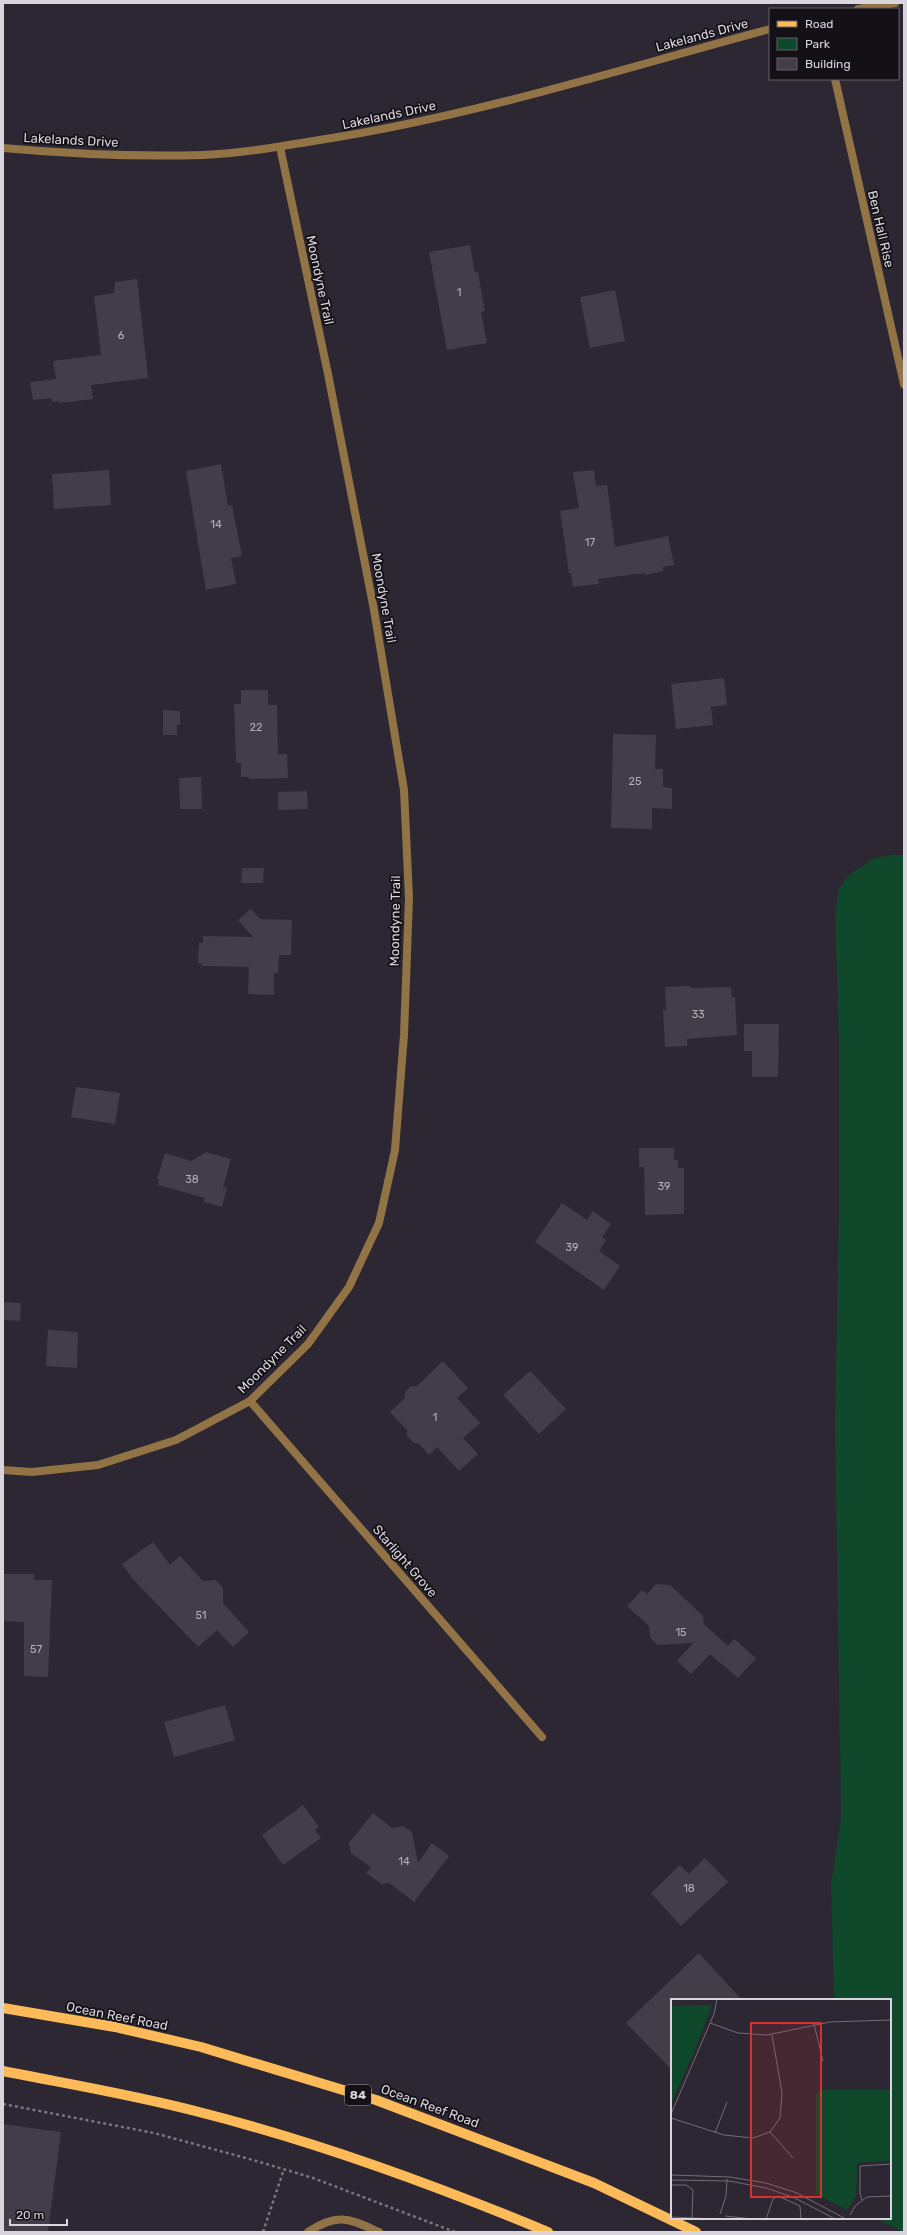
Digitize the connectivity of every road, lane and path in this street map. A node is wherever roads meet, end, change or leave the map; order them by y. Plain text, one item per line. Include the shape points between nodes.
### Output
1 (895, 3) edge
2 (864, 8) edge
3 (769, 29) edge
4 (835, 80) edge
5 (280, 147) junction
6 (3, 148) edge
7 (904, 384) edge
8 (250, 1401) junction
9 (3, 1470) edge
10 (542, 1737) dead end
11 (3, 2008) edge
12 (3, 2071) edge
13 (3, 2104) edge
14 (284, 2169) junction
15 (263, 2232) edge
16 (308, 2232) edge
17 (379, 2232) edge
18 (455, 2232) edge
19 (548, 2232) edge
20 (696, 2232) edge

1 - 2 street
3 - 5 street, Lakelands Drive via 503,102 386,130
4 - 7 street, Ben Hall Rise
5 - 6 street, Lakelands Drive via 204,155 75,155
5 - 8 street, Moondyne Trail via 374,610 404,790 408,898 404,1035 395,1150 379,1223 349,1287 312,1338
8 - 9 street, Moondyne Trail via 176,1440 98,1465 32,1472
8 - 10 street, Starlight Grove
11 - 20 main road, Ocean Reef Road / 84 via 114,2027 201,2047 376,2100 594,2182
12 - 19 main road via 198,2111 233,2121 398,2174
13 - 14 path via 154,2133
14 - 15 path
14 - 18 path
16 - 17 street via 328,2222 349,2219

